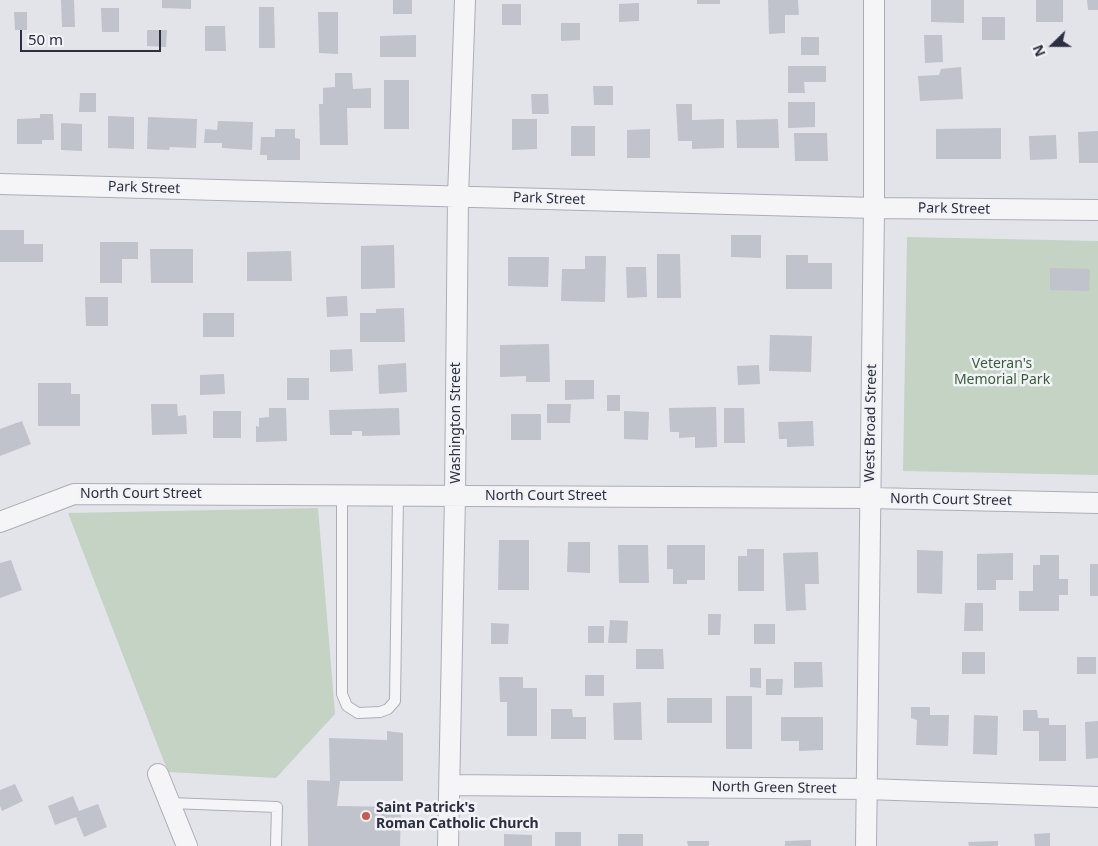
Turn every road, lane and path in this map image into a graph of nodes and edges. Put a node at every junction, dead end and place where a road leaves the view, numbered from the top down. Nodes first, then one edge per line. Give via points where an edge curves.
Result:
1 (465, 0) edge
2 (874, 0) edge
3 (0, 184) edge
4 (458, 197) junction
5 (874, 208) junction
6 (1098, 210) edge
7 (342, 495) junction
8 (398, 495) junction
9 (455, 495) junction
10 (870, 498) junction
11 (1098, 503) edge
12 (0, 522) edge
13 (158, 774) dead end
14 (450, 784) junction
15 (867, 789) junction
16 (1098, 797) edge
17 (170, 803) junction
18 (186, 846) edge
19 (276, 846) edge
20 (448, 846) edge
21 (866, 846) edge

1 - 4 street, Washington Street
2 - 5 street, West Broad Street
3 - 4 street, Park Street
4 - 5 street, Park Street
4 - 9 street, Washington Street
5 - 6 street, Park Street
5 - 10 street, West Broad Street
7 - 8 street, North Court Street
7 - 8 lane via 342,694 347,706 358,713 380,712 395,701
7 - 12 street, North Court Street via 74,494
8 - 9 street, North Court Street
9 - 10 street, North Court Street
9 - 14 street, Washington Street
10 - 11 street, North Court Street
10 - 15 street, West Broad Street
13 - 17 street
14 - 15 street, North Green Street
14 - 20 street, Washington Street
15 - 16 street, North Green Street
15 - 21 street, West Broad Street
17 - 18 street
17 - 19 lane via 277,807

